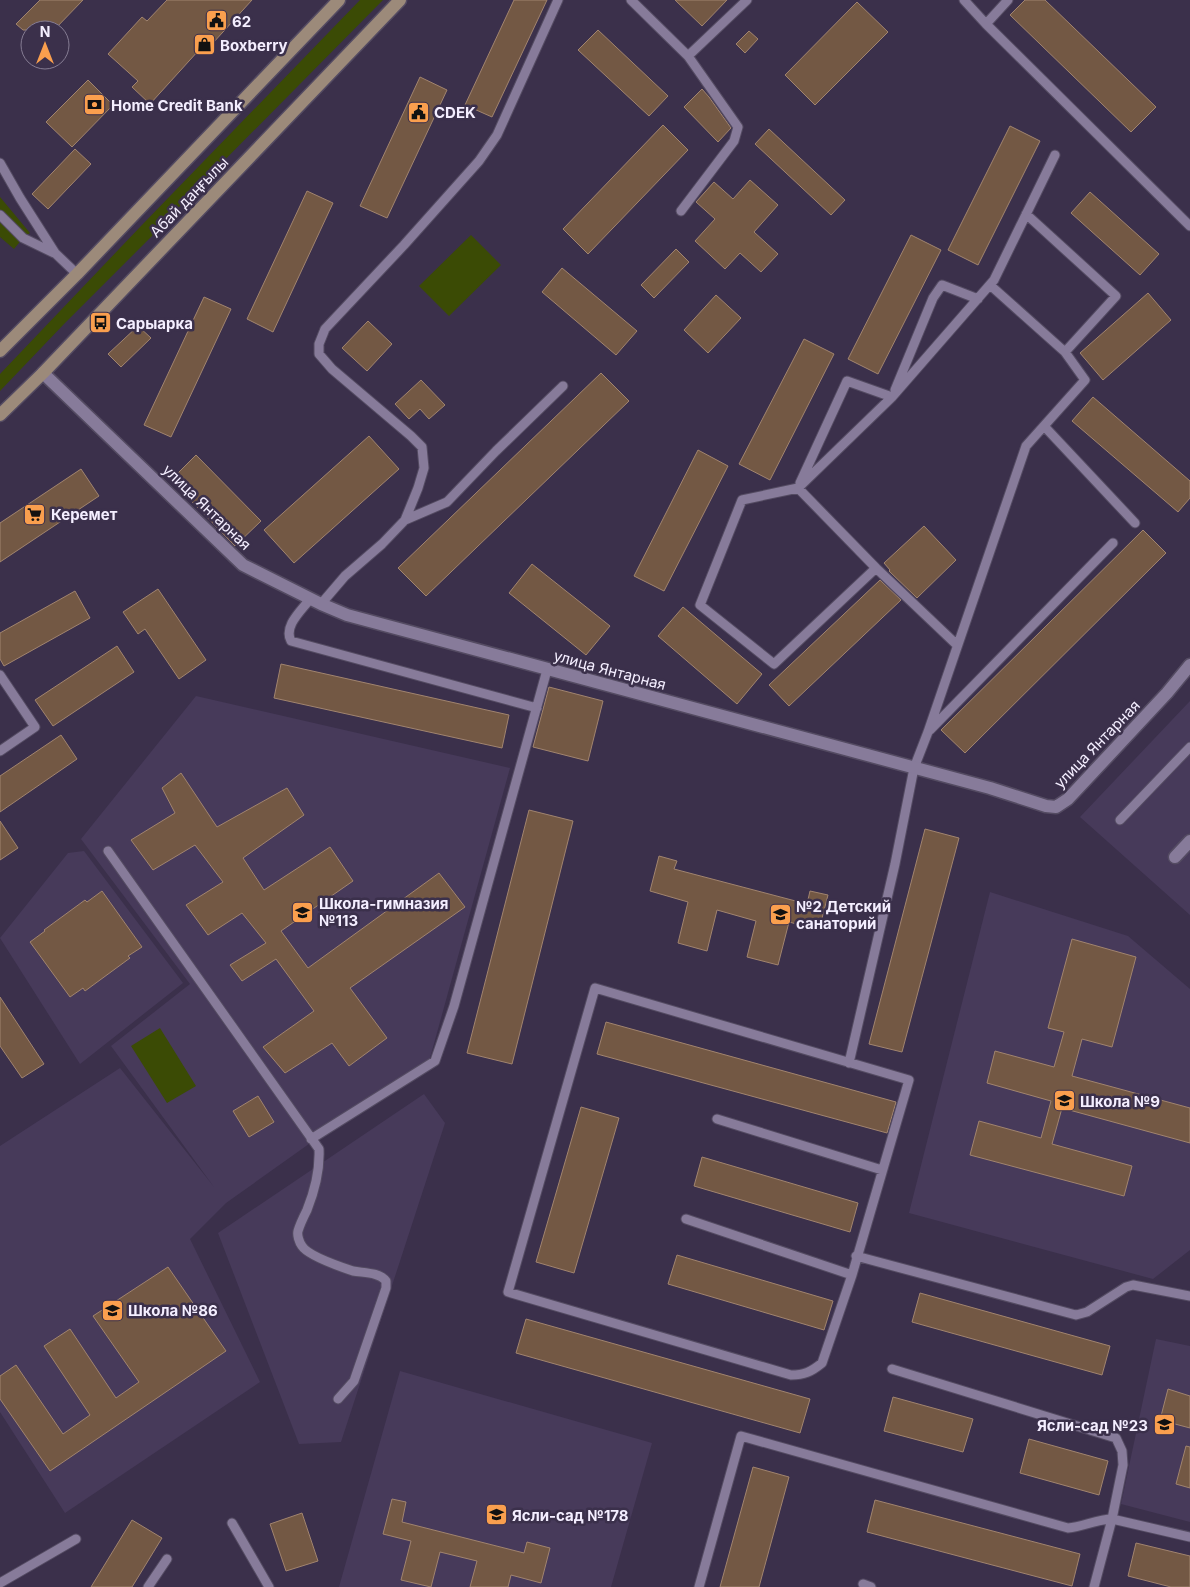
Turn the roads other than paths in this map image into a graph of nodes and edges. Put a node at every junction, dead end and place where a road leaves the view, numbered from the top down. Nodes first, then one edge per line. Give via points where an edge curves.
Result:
1 (339, 0) edge
2 (400, 0) edge
3 (558, 0) edge
4 (631, 0) edge
5 (748, 0) edge
6 (964, 0) edge
7 (1008, 0) edge
8 (986, 24) junction
9 (688, 56) junction
10 (1055, 155) dead end
11 (0, 163) edge
12 (680, 211) dead end
13 (1026, 214) junction
14 (0, 215) edge
15 (1190, 226) edge
16 (55, 253) junction
17 (77, 274) junction
18 (990, 286) junction
19 (978, 299) junction
20 (0, 351) edge
21 (1065, 352) junction
22 (43, 372) junction
23 (563, 386) dead end
24 (892, 397) junction
25 (0, 415) edge
26 (1044, 426) junction
27 (798, 488) junction
28 (406, 520) junction
29 (1135, 523) dead end
30 (1113, 543) dead end
31 (876, 568) junction
32 (316, 601) junction
33 (957, 644) junction
34 (1190, 665) edge
35 (547, 670) junction
36 (0, 675) edge
37 (536, 708) junction
38 (928, 732) junction
39 (1190, 746) edge
40 (0, 751) edge
41 (914, 768) junction
42 (1120, 820) dead end
43 (1190, 841) edge
44 (108, 851) dead end
45 (1175, 856) dead end
46 (849, 1062) junction
47 (717, 1119) dead end
48 (311, 1138) junction
49 (882, 1170) junction
50 (686, 1219) dead end
51 (856, 1256) junction
52 (852, 1274) junction
53 (1190, 1296) edge
54 (892, 1369) dead end
55 (338, 1399) dead end
56 (1112, 1519) junction
57 (232, 1523) dead end
58 (1190, 1537) edge
59 (76, 1539) dead end
60 (167, 1559) dead end
61 (0, 1582) edge
62 (148, 1587) edge
63 (269, 1587) edge
64 (699, 1587) edge
65 (1094, 1587) edge

1 - 17 main road, Абай даңғылы
2 - 22 main road, Абай даңғылы
3 - 28 lane via 497,135 479,161 325,329 319,344 319,354 332,369 422,448 424,468
4 - 9 lane
5 - 9 lane
6 - 8 lane
7 - 8 lane
8 - 15 lane
9 - 12 lane via 738,127 734,141
10 - 13 lane
11 - 16 lane
13 - 18 lane
13 - 21 lane via 1116,296
14 - 16 lane via 23,238
16 - 17 lane
17 - 20 main road, Абай даңғылы
18 - 19 lane
18 - 21 lane
19 - 24 lane
19 - 24 lane via 942,285 933,298
21 - 26 lane via 1085,380
22 - 25 main road, Абай даңғылы
22 - 32 street, улица Янтарная via 243,564
23 - 28 lane via 447,502
24 - 27 lane
24 - 27 lane via 847,381
26 - 29 lane
26 - 33 lane via 1026,446
27 - 31 lane
27 - 31 lane via 742,500 700,605 774,664
28 - 32 lane
30 - 38 lane
31 - 33 lane
32 - 35 street, улица Янтарная via 347,615
32 - 37 lane via 290,626 288,635 291,641
33 - 38 lane
34 - 41 street, улица Янтарная via 1068,799 1056,806 1046,806
35 - 37 lane
35 - 41 street, улица Янтарная
36 - 40 lane via 35,727
37 - 48 lane via 454,1006 435,1061
38 - 41 lane
39 - 42 lane
41 - 46 lane
43 - 45 street
44 - 48 lane
46 - 49 lane via 909,1080
46 - 52 lane via 595,988 508,1292 791,1375 802,1374 822,1364
47 - 49 lane
48 - 55 lane via 319,1149 320,1163 298,1232 302,1246 325,1260 380,1276 386,1281 354,1381
49 - 51 lane
50 - 52 lane
51 - 52 lane
51 - 53 lane via 1076,1315 1087,1312 1132,1285
54 - 56 lane via 1116,1438 1122,1451 1123,1465
56 - 58 lane
56 - 64 lane via 1068,1528 741,1436
56 - 65 lane
57 - 63 lane
59 - 61 lane
60 - 62 lane

